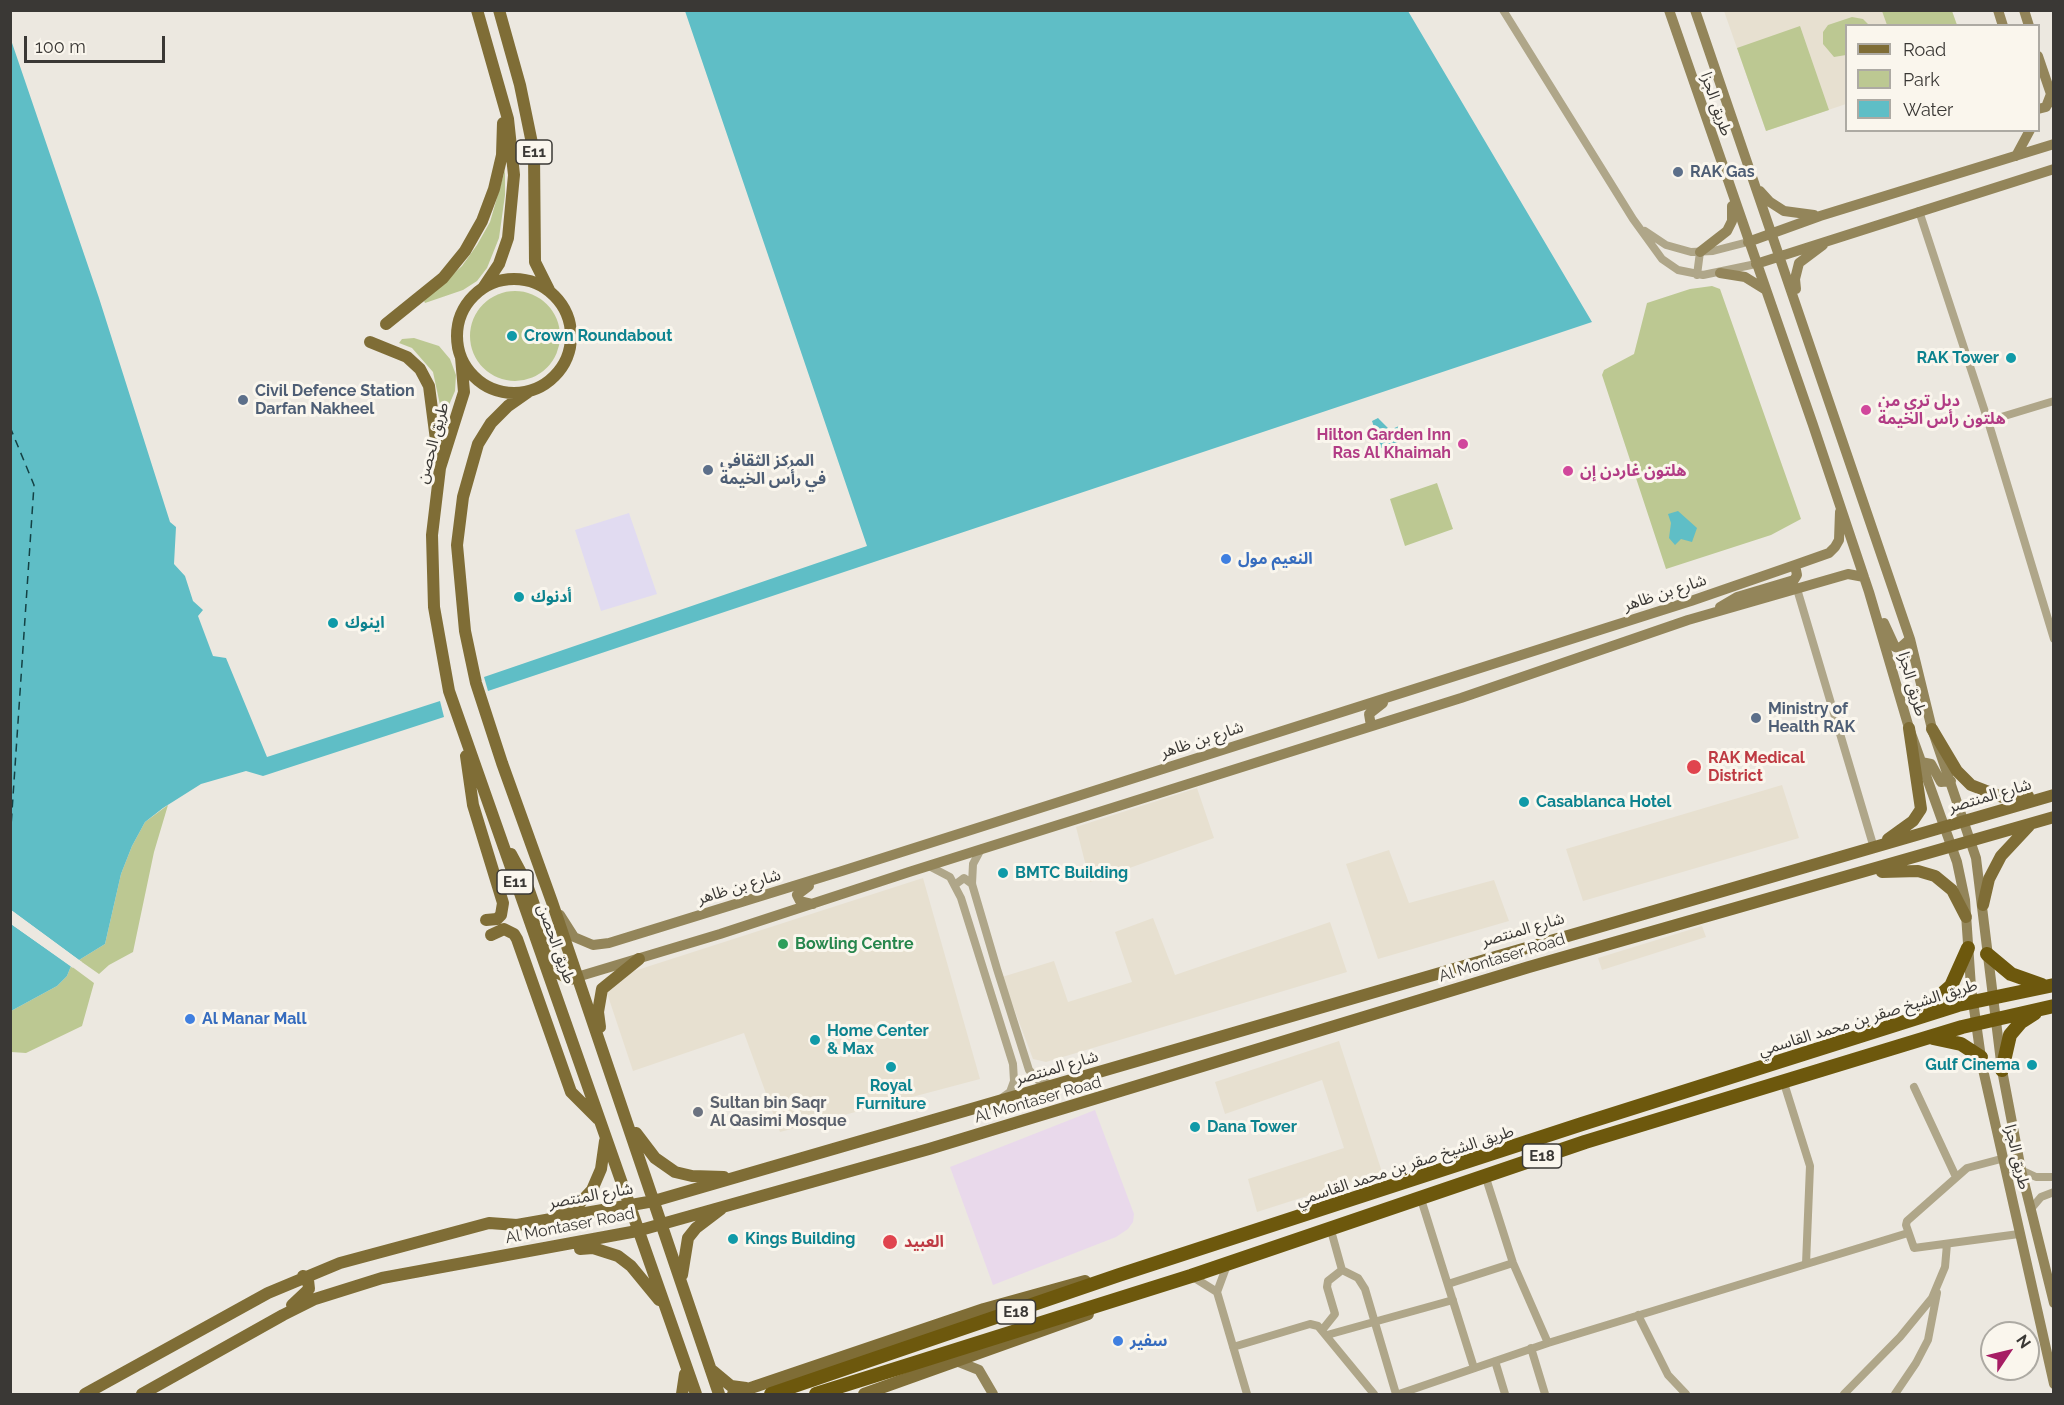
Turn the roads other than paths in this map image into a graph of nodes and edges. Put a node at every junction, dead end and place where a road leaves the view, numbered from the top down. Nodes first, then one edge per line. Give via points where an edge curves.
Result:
1 (477, 10) edge
2 (499, 10) edge
3 (1503, 10) edge
4 (1669, 10) edge
5 (1695, 10) edge
6 (2040, 62) edge
7 (500, 86) junction
8 (2052, 99) edge
9 (2040, 108) edge
10 (2029, 132) edge
11 (2054, 144) edge
12 (2016, 156) junction
13 (2054, 169) edge
14 (1755, 183) junction
15 (1732, 196) junction
16 (1919, 211) junction
17 (1820, 216) junction
18 (1633, 219) junction
19 (1772, 233) junction
20 (1829, 241) junction
21 (1748, 242) junction
22 (1700, 252) junction
23 (1780, 256) junction
24 (1756, 264) junction
25 (1720, 273) junction
26 (1697, 275) junction
27 (483, 288) junction
28 (1766, 290) junction
29 (552, 293) junction
30 (1797, 305) junction
31 (386, 324) dead end
32 (370, 342) dead end
33 (461, 357) junction
34 (528, 392) junction
35 (2054, 401) edge
36 (1988, 421) junction
37 (440, 468) junction
38 (1840, 506) junction
39 (1795, 566) junction
40 (1864, 577) junction
41 (1797, 588) junction
42 (1869, 592) junction
43 (1672, 607) junction
44 (1713, 613) junction
45 (1910, 639) junction
46 (2054, 639) edge
47 (1613, 645) junction
48 (1422, 686) junction
49 (1371, 726) junction
50 (1909, 728) junction
51 (1932, 729) junction
52 (466, 743) junction
53 (1921, 762) junction
54 (1951, 781) junction
55 (2054, 795) edge
56 (2054, 817) edge
57 (1964, 821) junction
58 (2034, 822) junction
59 (1944, 827) junction
60 (499, 838) junction
61 (1970, 840) junction
62 (1952, 846) junction
63 (1874, 848) junction
64 (981, 849) junction
65 (929, 866) junction
66 (1875, 870) junction
67 (842, 872) junction
68 (956, 884) junction
69 (972, 884) junction
70 (552, 902) junction
71 (814, 904) junction
72 (1983, 905) junction
73 (1966, 917) junction
74 (486, 920) dead end
75 (490, 935) dead end
76 (1968, 948) junction
77 (1987, 954) junction
78 (639, 959) junction
79 (577, 977) junction
80 (2052, 986) edge
81 (1991, 997) junction
82 (1974, 1002) junction
83 (2049, 1006) edge
84 (1912, 1019) junction
85 (1994, 1019) junction
86 (1977, 1024) junction
87 (1928, 1037) junction
88 (604, 1054) junction
89 (1981, 1057) junction
90 (1013, 1064) junction
91 (1028, 1064) junction
92 (2002, 1070) junction
93 (1783, 1080) junction
94 (1053, 1086) junction
95 (1914, 1087) dead end
96 (997, 1102) junction
97 (624, 1113) junction
98 (603, 1128) junction
99 (2001, 1159) junction
100 (2021, 1170) junction
101 (1485, 1175) junction
102 (737, 1177) junction
103 (1956, 1177) junction
104 (2054, 1177) edge
105 (2054, 1192) edge
106 (1420, 1196) junction
107 (654, 1202) junction
108 (727, 1205) junction
109 (629, 1207) junction
110 (2031, 1210) junction
111 (661, 1224) junction
112 (517, 1225) junction
113 (1330, 1227) junction
114 (637, 1231) junction
115 (1908, 1233) junction
116 (2019, 1234) junction
117 (1947, 1244) junction
118 (525, 1253) junction
119 (1228, 1263) junction
120 (1513, 1263) junction
121 (1806, 1264) junction
122 (1342, 1270) junction
123 (1119, 1275) junction
124 (303, 1276) junction
125 (1191, 1276) junction
126 (681, 1282) junction
127 (1448, 1284) junction
128 (1938, 1288) junction
129 (2052, 1291) edge
130 (1217, 1292) junction
131 (1125, 1297) junction
132 (1453, 1300) junction
133 (2054, 1303) edge
134 (664, 1306) junction
135 (1638, 1315) junction
136 (270, 1322) junction
137 (1375, 1322) junction
138 (1325, 1332) junction
139 (1548, 1343) junction
140 (1233, 1347) junction
141 (1531, 1348) junction
142 (989, 1351) junction
143 (1495, 1361) junction
144 (959, 1362) junction
145 (686, 1367) junction
146 (711, 1368) junction
147 (1474, 1368) junction
148 (983, 1374) junction
149 (2054, 1384) edge
150 (748, 1389) junction
151 (85, 1395) edge
152 (142, 1395) edge
153 (682, 1395) edge
154 (696, 1395) edge
155 (719, 1395) edge
156 (733, 1395) edge
157 (771, 1395) edge
158 (816, 1395) edge
159 (864, 1395) edge
160 (993, 1395) edge
161 (1247, 1395) edge
162 (1374, 1395) edge
163 (1397, 1395) edge
164 (1505, 1395) edge
165 (1545, 1395) edge
166 (1686, 1395) edge
167 (1844, 1395) edge
168 (1894, 1395) edge

1 - 7 main road, E11
2 - 29 main road, E11 via 534,153 536,262
3 - 18 street
4 - 15 street, طريق الجزا
5 - 14 street, طريق الجزا
6 - 8 street
7 - 27 main road, E11 via 513,147 513,208 499,264
7 - 31 main road via 504,120 502,155 482,221 443,278
8 - 9 street
10 - 12 street
11 - 12 street
12 - 17 street
13 - 16 street
14 - 17 street via 1770,202 1784,211
14 - 19 street, طريق الجزا
15 - 21 street, طريق الجزا
15 - 22 street via 1733,216 1727,231
16 - 20 street
16 - 36 street
17 - 19 street
18 - 22 street via 1666,245
18 - 26 street via 1667,263
19 - 21 street
19 - 23 street, طريق الجزا
20 - 23 street
20 - 30 street via 1799,263 1795,279
21 - 22 street
21 - 24 street, طريق الجزا
22 - 26 street
23 - 24 street
23 - 30 street, طريق الجزا
24 - 25 street
24 - 28 street, طريق الجزا
25 - 26 street
25 - 28 street via 1745,277
27 - 29 main road via 518,279
27 - 33 main road via 465,307 460,320 457,334
28 - 38 street, طريق الجزا
29 - 34 main road via 569,318 568,357 558,373
30 - 45 street, طريق الجزا
32 - 37 main road via 407,357 420,369 429,386
33 - 34 main road via 477,379 492,389
33 - 37 main road, طريق الحصن / E11 via 464,392
34 - 70 main road, طريق الحصن / E11 via 491,423 478,444 463,497 457,545 465,630 476,683
35 - 36 street
36 - 46 street
37 - 52 main road, طريق الحصن / E11 via 432,535 434,608 449,691
38 - 39 street, شارع بن ظاهر via 1839,540 1835,547
38 - 40 street, طريق الجزا
39 - 43 street, شارع بن ظاهر
39 - 44 street via 1794,580 1732,599
40 - 41 street, شارع بن ظاهر via 1848,573
40 - 42 street, طريق الجزا
41 - 44 street, شارع بن ظاهر
41 - 63 street
42 - 45 street via 1895,646 1900,648
42 - 50 street, طريق الجزا
43 - 47 street via 1674,616 1670,622 1629,635
43 - 48 street, شارع بن ظاهر
44 - 47 street, شارع بن ظاهر
45 - 51 street, طريق الجزا
47 - 49 street, شارع بن ظاهر
48 - 49 street via 1371,710
48 - 67 street, شارع بن ظاهر
49 - 64 street, شارع بن ظاهر
50 - 53 street, طريق الجزا
50 - 63 main road via 1921,809 1907,827
51 - 54 street, طريق الجزا
51 - 55 main road via 1957,771 1980,791 2002,797
52 - 60 main road, طريق الحصن / E11
52 - 74 main road via 470,793 504,908 497,919
53 - 54 street via 1931,764 1941,782
53 - 59 street, طريق الجزا
54 - 57 street, طريق الجزا
55 - 57 main road, شارع المنتصر
56 - 58 main road
57 - 59 main road, شارع المنتصر
57 - 61 street, طريق الجزا
58 - 61 main road
58 - 72 main road via 2001,855 1989,879
59 - 62 street, طريق الجزا
59 - 63 main road, شارع المنتصر
60 - 79 main road via 520,870 558,973 570,979
60 - 98 main road, طريق الحصن / E11
61 - 62 main road
61 - 72 street, طريق الجزا
62 - 66 main road, Al Montaser Road
62 - 73 street, طريق الجزا via 1963,883
63 - 94 main road, شارع المنتصر
64 - 65 street, شارع بن ظاهر
64 - 69 street via 973,864
65 - 68 street
65 - 71 street, شارع بن ظاهر
66 - 73 main road via 1918,871 1935,876 1952,890
66 - 108 main road, Al Montaser Road via 1716,912 1119,1093
67 - 70 street, شارع بن ظاهر via 593,945 574,937
67 - 71 street via 798,892 800,901
68 - 69 street via 964,878
68 - 90 street
69 - 91 street
70 - 79 main road, طريق الحصن / E11
71 - 78 street, شارع بن ظاهر
72 - 77 street, طريق الجزا
73 - 76 street, طريق الجزا
75 - 98 main road via 504,929 517,939 571,1092
76 - 82 street, طريق الجزا
76 - 84 highway via 1951,986
77 - 80 highway via 2011,974
77 - 81 street, طريق الجزا
78 - 79 street, شارع بن ظاهر
78 - 88 main road via 602,988 598,1012
79 - 88 main road, طريق الحصن / E11
80 - 81 highway, طريق الشيخ صقر بن محمد القاسمي / E18
81 - 82 highway, طريق الشيخ صقر بن محمد القاسمي / E18
81 - 85 street, طريق الجزا
82 - 84 highway, طريق الشيخ صقر بن محمد القاسمي / E18
82 - 86 street, طريق الجزا
83 - 85 highway, طريق الشيخ صقر بن محمد القاسمي / E18
83 - 92 highway via 2013,1030
84 - 123 highway, طريق الشيخ صقر بن محمد القاسمي / E18
85 - 86 highway, طريق الشيخ صقر بن محمد القاسمي / E18
85 - 92 street, طريق الجزا
86 - 87 highway, طريق الشيخ صقر بن محمد القاسمي / E18
86 - 89 street, طريق الجزا
87 - 89 highway via 1953,1041
87 - 93 highway, طريق الشيخ صقر بن محمد القاسمي / E18
88 - 97 main road, طريق الحصن / E11
89 - 99 street, طريق الجزا
90 - 91 street
90 - 96 street via 1010,1092
91 - 94 street via 1038,1080
92 - 100 street, طريق الجزا
93 - 101 highway, طريق الشيخ صقر بن محمد القاسمي / E18
93 - 121 street via 1810,1166
94 - 96 main road, شارع المنتصر
95 - 103 street
96 - 102 main road, شارع المنتصر
97 - 102 main road via 642,1144 665,1166 692,1176
97 - 107 main road, طريق الحصن / E11
98 - 109 main road, طريق الحصن / E11
98 - 112 main road via 601,1169 587,1196 568,1210
99 - 103 street via 1974,1165
99 - 116 street, طريق الجزا
100 - 104 street via 2036,1177
100 - 110 street, طريق الجزا
101 - 106 highway, طريق الشيخ صقر بن محمد القاسمي / E18
101 - 120 street
102 - 107 main road, شارع المنتصر
103 - 115 street via 1907,1221
105 - 110 street via 2041,1197
106 - 113 highway, طريق الشيخ صقر بن محمد القاسمي / E18
106 - 127 street
107 - 109 main road, شارع المنتصر
107 - 111 main road, طريق الحصن / E11
108 - 111 main road, Al Montaser Road
108 - 126 main road via 688,1238
109 - 112 main road, شارع المنتصر
109 - 114 main road, طريق الحصن / E11
110 - 129 street, طريق الجزا
111 - 114 main road, Al Montaser Road
111 - 126 main road, طريق الحصن / E11
112 - 124 main road, شارع المنتصر via 489,1224
113 - 119 highway, طريق الشيخ صقر بن محمد القاسمي / E18
113 - 122 street
114 - 118 main road, Al Montaser Road
114 - 134 main road, طريق الحصن / E11
115 - 117 street via 1914,1248
115 - 121 street
116 - 117 street
116 - 149 street, طريق الجزا
117 - 128 street
118 - 134 main road via 593,1248 618,1256
118 - 136 main road, Al Montaser Road via 382,1278 315,1299
119 - 125 highway, طريق الشيخ صقر بن محمد القاسمي / E18
119 - 130 street
120 - 127 street
120 - 139 street
121 - 135 street
122 - 137 street via 1358,1278 1365,1289
122 - 138 street via 1328,1281 1335,1314
123 - 150 main road via 984,1309
123 - 157 highway, طريق الشيخ صقر بن محمد القاسمي / E18
124 - 136 main road via 309,1288 305,1295
124 - 151 main road, شارع المنتصر
125 - 130 street
125 - 131 highway, طريق الشيخ صقر بن محمد القاسمي / E18
126 - 146 main road, طريق الحصن / E11
127 - 132 street
128 - 167 street via 1900,1337
128 - 168 street via 1928,1340
129 - 133 street, طريق الجزا
130 - 140 street
131 - 142 main road
131 - 158 highway, طريق الشيخ صقر بن محمد القاسمي / E18
132 - 137 street
132 - 147 street
134 - 145 main road, طريق الحصن / E11
135 - 139 street
135 - 166 street via 1668,1375
136 - 152 main road, Al Montaser Road
137 - 138 street
137 - 163 street
138 - 140 street via 1310,1324
138 - 162 street
139 - 141 street
140 - 161 street
141 - 143 street
141 - 165 street
142 - 144 main road
142 - 148 street
143 - 147 street
143 - 164 street
144 - 148 street via 970,1364
144 - 159 main road
145 - 153 main road
145 - 154 main road, طريق الحصن / E11
146 - 150 main road via 731,1386
146 - 155 main road, طريق الحصن / E11
147 - 163 street
148 - 160 street
150 - 156 main road

